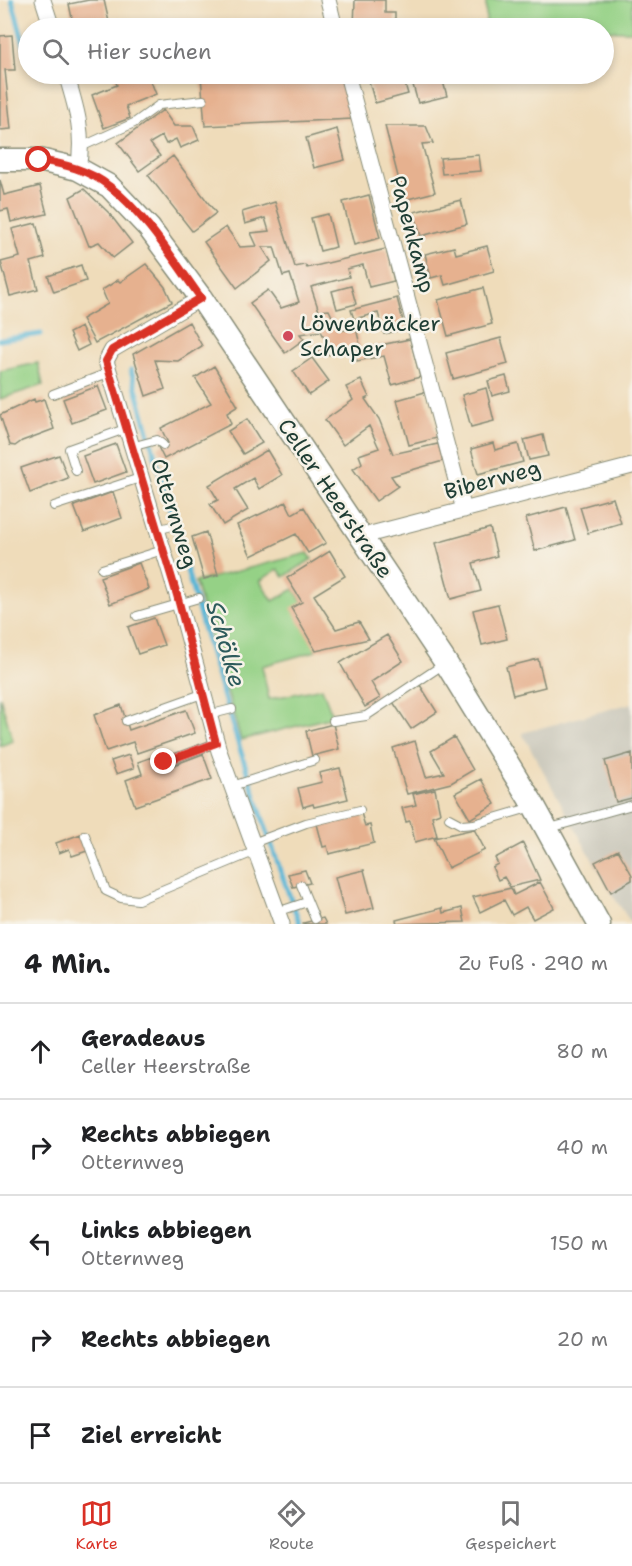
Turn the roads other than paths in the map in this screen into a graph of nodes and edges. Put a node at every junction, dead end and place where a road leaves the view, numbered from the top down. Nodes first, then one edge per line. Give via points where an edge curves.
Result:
1 (43, 0) edge
2 (328, 0) edge
3 (49, 18) edge
4 (332, 18) edge
5 (69, 84) edge
6 (350, 84) edge
7 (203, 100) dead end
8 (82, 146) junction
9 (0, 160) edge
10 (78, 169) junction
11 (201, 298) junction
12 (108, 373) junction
13 (52, 394) dead end
14 (125, 429) junction
15 (160, 442) dead end
16 (136, 446) junction
17 (632, 466) edge
18 (76, 471) dead end
19 (140, 478) junction
20 (54, 506) dead end
21 (464, 510) junction
22 (176, 525) dead end
23 (161, 529) junction
24 (363, 536) junction
25 (163, 550) junction
26 (102, 569) dead end
27 (200, 598) dead end
28 (183, 602) junction
29 (137, 616) dead end
30 (446, 663) junction
31 (202, 694) junction
32 (232, 709) dead end
33 (213, 714) junction
34 (126, 721) dead end
35 (333, 721) dead end
36 (216, 743) junction
37 (315, 760) dead end
38 (164, 762) dead end
39 (235, 785) junction
40 (632, 805) edge
41 (534, 806) junction
42 (360, 810) dead end
43 (449, 818) dead end
44 (546, 829) junction
45 (85, 835) dead end
46 (256, 845) junction
47 (301, 885) dead end
48 (304, 904) junction
49 (282, 915) edge
50 (315, 919) dead end
51 (599, 924) edge

1 - 3 street
2 - 4 street
5 - 8 street via 80,121
6 - 21 street, Papenkamp
7 - 8 lane via 159,105 134,123
8 - 10 street
9 - 10 main road, Celler Heerstraße via 39,160
10 - 11 main road, Celler Heerstraße via 109,186 141,219
11 - 12 street via 112,350 106,361
11 - 24 main road, Celler Heerstraße
12 - 13 lane
12 - 14 street, Otternweg
14 - 16 street, Otternweg
14 - 18 lane via 69,449
15 - 16 lane
16 - 19 street, Otternweg
17 - 21 street, Biberweg
19 - 20 lane
19 - 23 street, Otternweg
21 - 24 street, Biberweg
22 - 23 lane
23 - 25 street, Otternweg
24 - 30 main road, Celler Heerstraße
25 - 26 lane
25 - 28 street, Otternweg
27 - 28 lane
28 - 29 lane
28 - 31 street, Otternweg
30 - 35 lane via 366,716
30 - 41 main road, Celler Heerstraße
31 - 33 street, Otternweg
31 - 34 lane
32 - 33 lane
33 - 36 street, Otternweg
36 - 38 lane
36 - 39 street, Otternweg
37 - 39 lane
39 - 46 street, Otternweg
40 - 44 lane
41 - 43 lane via 474,824 462,825
41 - 44 main road, Celler Heerstraße
42 - 46 lane via 306,823
44 - 51 main road, Celler Heerstraße
45 - 46 lane via 106,891 138,900
46 - 49 street, Otternweg
47 - 48 lane
48 - 49 lane
48 - 50 lane

